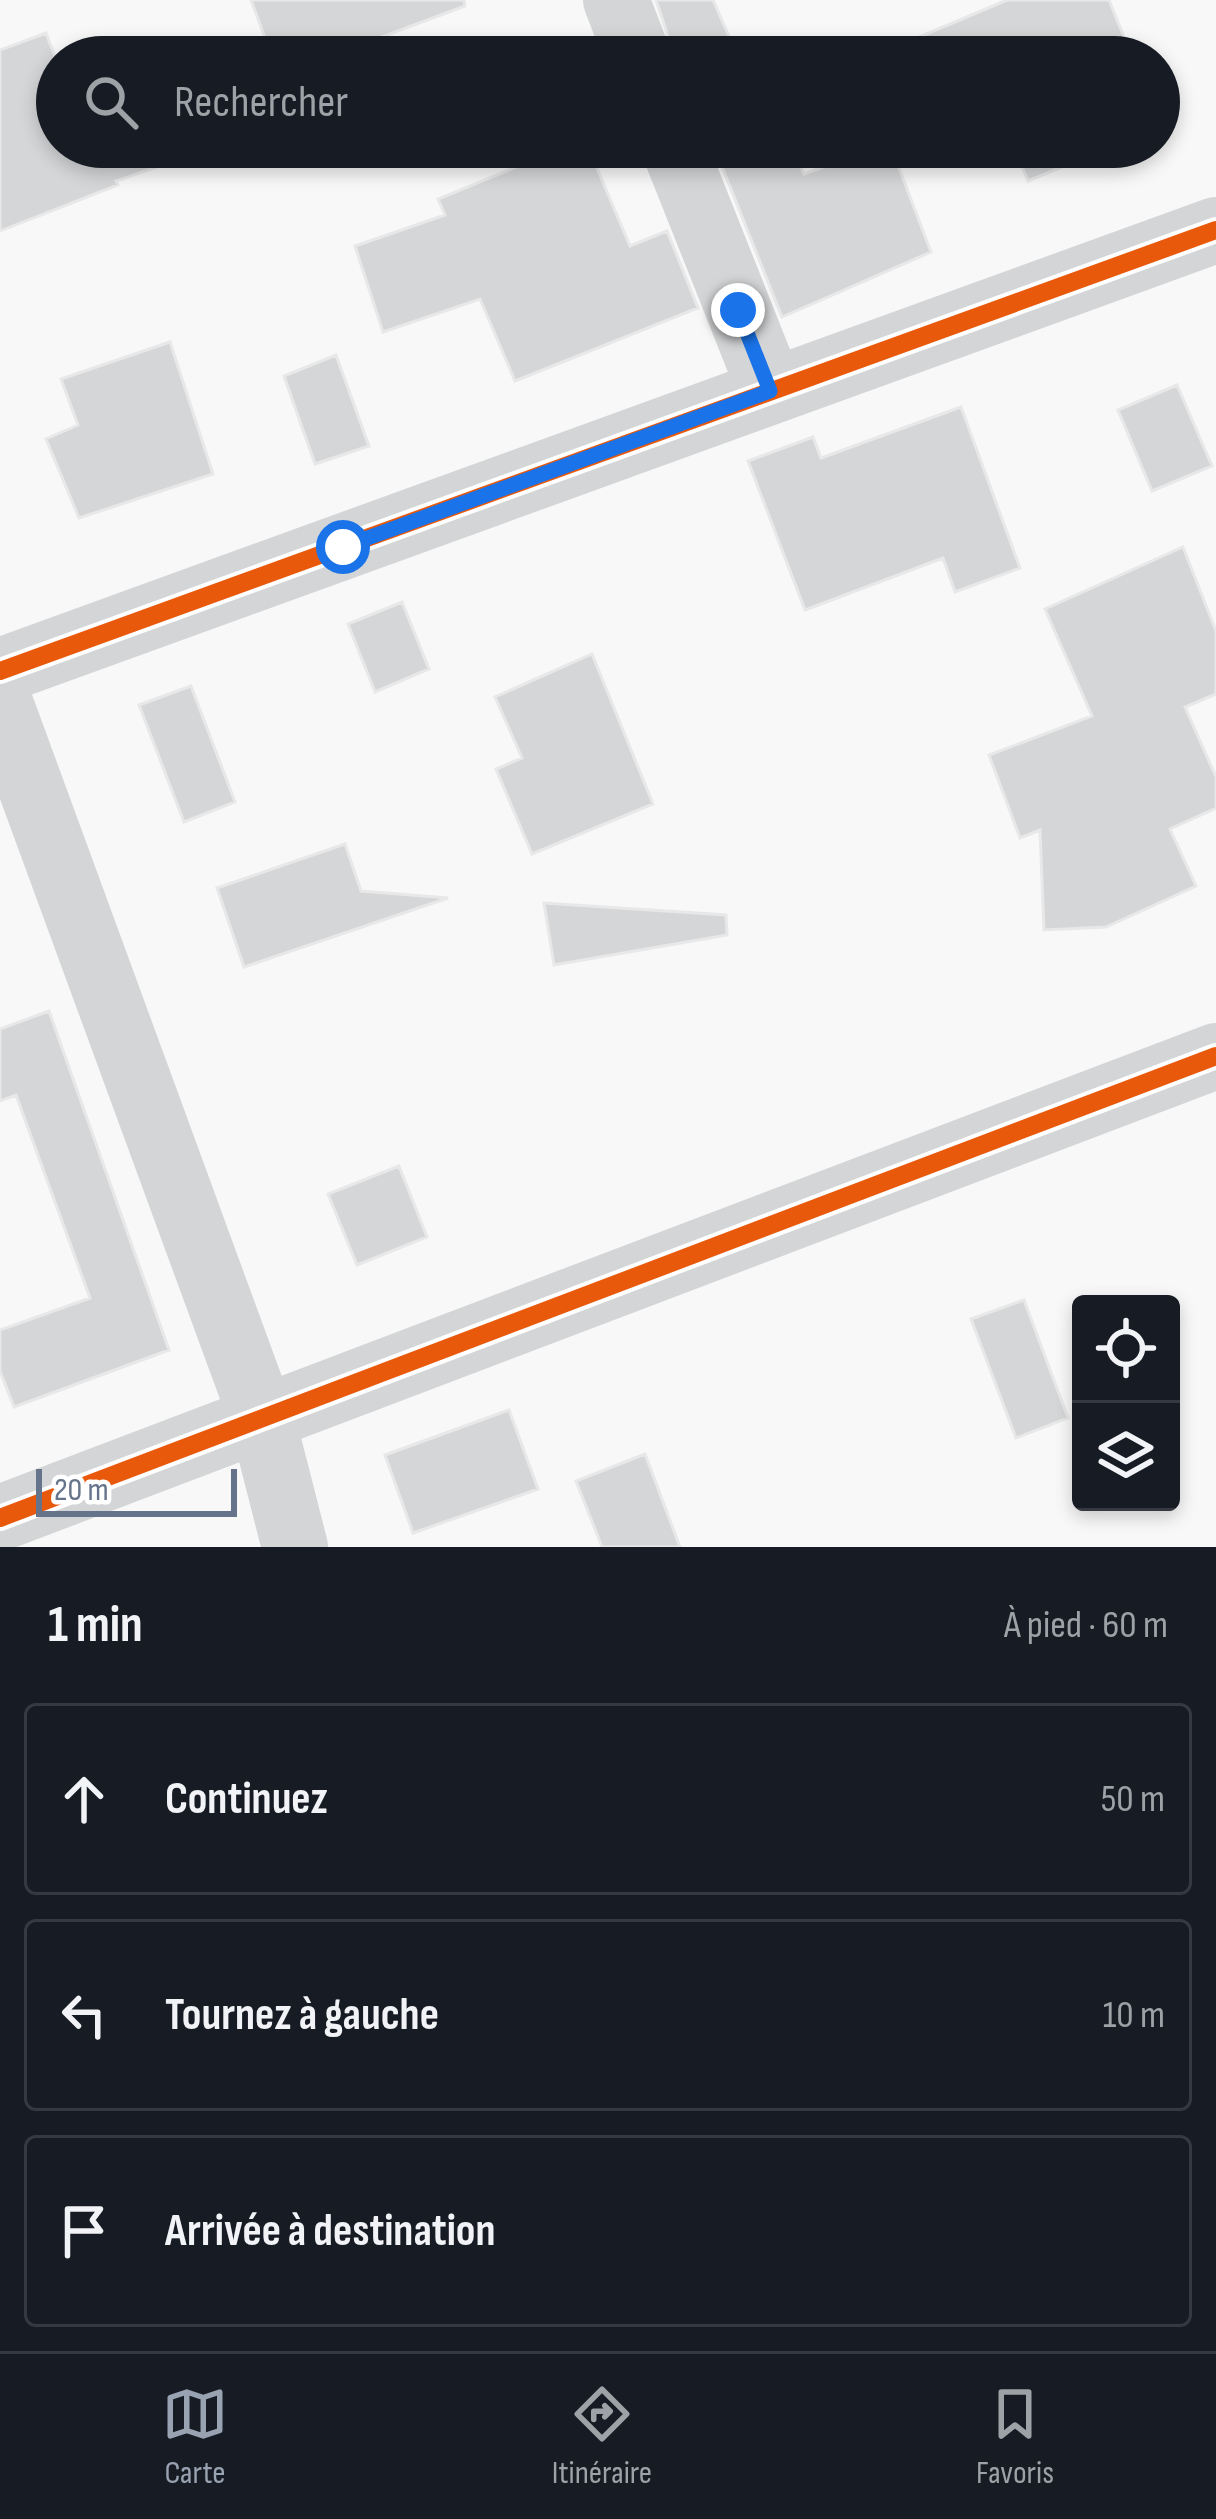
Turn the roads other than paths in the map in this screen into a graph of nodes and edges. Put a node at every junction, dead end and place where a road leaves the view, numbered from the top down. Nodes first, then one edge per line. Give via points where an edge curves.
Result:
1 (616, 0) edge
2 (630, 36) edge
3 (682, 168) edge
4 (1216, 230) edge
5 (770, 391) junction
6 (0, 671) edge
7 (0, 704) edge
8 (1216, 1056) edge
9 (262, 1418) junction
10 (0, 1518) edge
11 (295, 1547) edge

1 - 2 street
3 - 5 street
4 - 5 street
5 - 6 street
7 - 9 street
8 - 9 street
9 - 10 street
9 - 11 street

